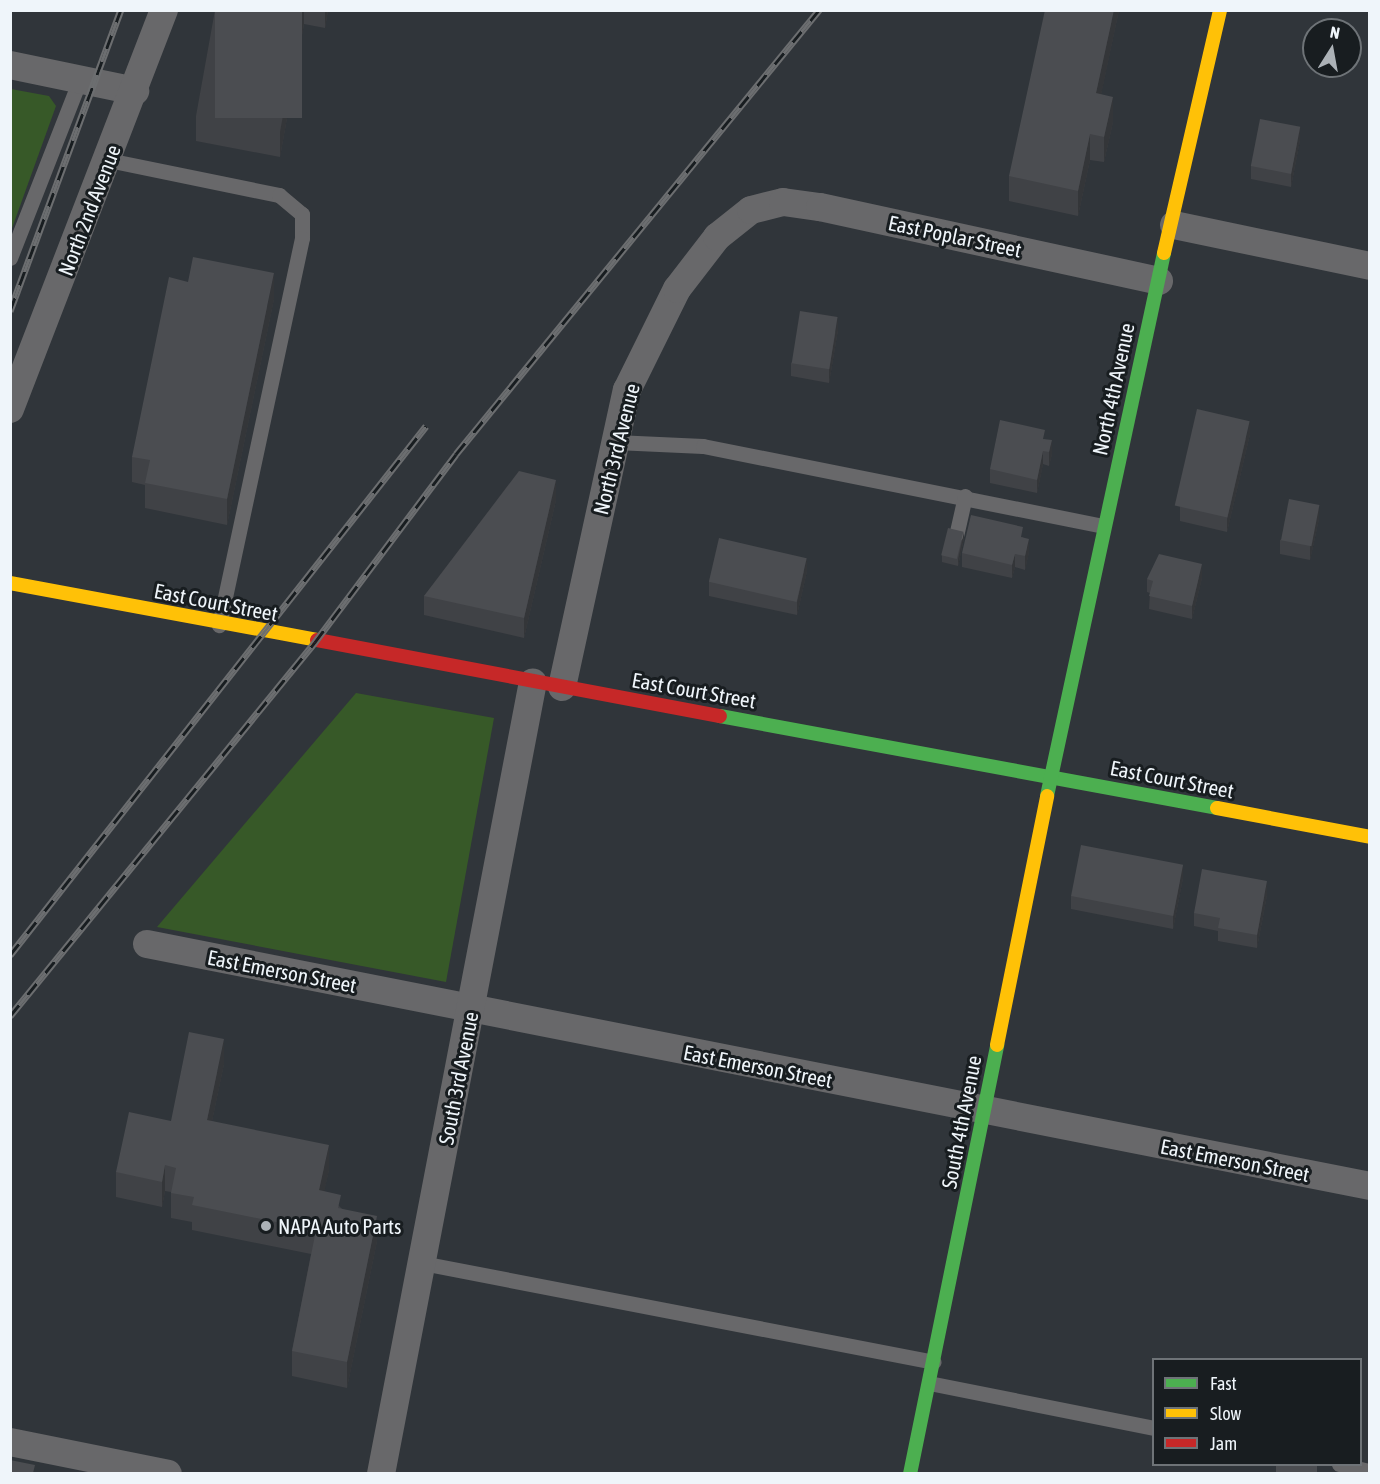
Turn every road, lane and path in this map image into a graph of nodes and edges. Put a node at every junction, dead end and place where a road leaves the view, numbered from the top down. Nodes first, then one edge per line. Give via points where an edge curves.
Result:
1 (164, 10) edge
2 (1220, 10) edge
3 (10, 65) edge
4 (80, 80) junction
5 (135, 91) junction
6 (108, 160) junction
7 (751, 210) joint
8 (1174, 225) junction
9 (10, 258) edge
10 (1370, 266) edge
11 (1159, 281) junction
12 (10, 409) edge
13 (615, 442) junction
14 (964, 496) junction
15 (1102, 526) junction
16 (956, 536) edge
17 (10, 583) edge
18 (219, 625) junction
19 (533, 682) junction
20 (562, 687) junction
21 (1051, 778) junction
22 (1370, 837) edge
23 (147, 944) dead end
24 (472, 1009) junction
25 (986, 1110) junction
26 (1370, 1186) edge
27 (422, 1263) junction
28 (934, 1362) junction
29 (929, 1383) junction
30 (1152, 1428) edge
31 (10, 1442) edge
32 (1348, 1466) edge
33 (1370, 1471) edge
34 (168, 1473) edge
35 (381, 1473) edge
36 (910, 1473) edge

1 - 5 street, North 2nd Avenue
2 - 8 street, North 4th Avenue
3 - 4 street
4 - 5 street
4 - 9 lane
5 - 6 street, North 2nd Avenue
6 - 12 street, North 2nd Avenue
6 - 18 lane via 279,195 302,214 302,238
7 - 11 street, East Poplar Street via 783,202 820,207
7 - 13 street, North 3rd Avenue via 717,237 677,289 627,390
8 - 10 street
8 - 11 street, North 4th Avenue
11 - 15 street, North 4th Avenue
13 - 14 lane via 703,446
13 - 20 street, North 3rd Avenue
14 - 15 lane
14 - 16 lane
15 - 21 street, North 4th Avenue
17 - 18 street, East Court Street
18 - 19 street, East Court Street
19 - 20 street, East Court Street
19 - 24 street, South 3rd Avenue
20 - 21 street, East Court Street
21 - 22 street, East Court Street
21 - 25 street, South 4th Avenue
23 - 24 street, East Emerson Street
24 - 25 street, East Emerson Street
24 - 27 street, South 3rd Avenue
25 - 26 street, East Emerson Street
25 - 28 street, South 4th Avenue
27 - 28 lane
27 - 35 street, South 3rd Avenue
28 - 29 street, South 4th Avenue
29 - 30 lane
29 - 36 street, South 4th Avenue
31 - 34 street
32 - 33 lane

